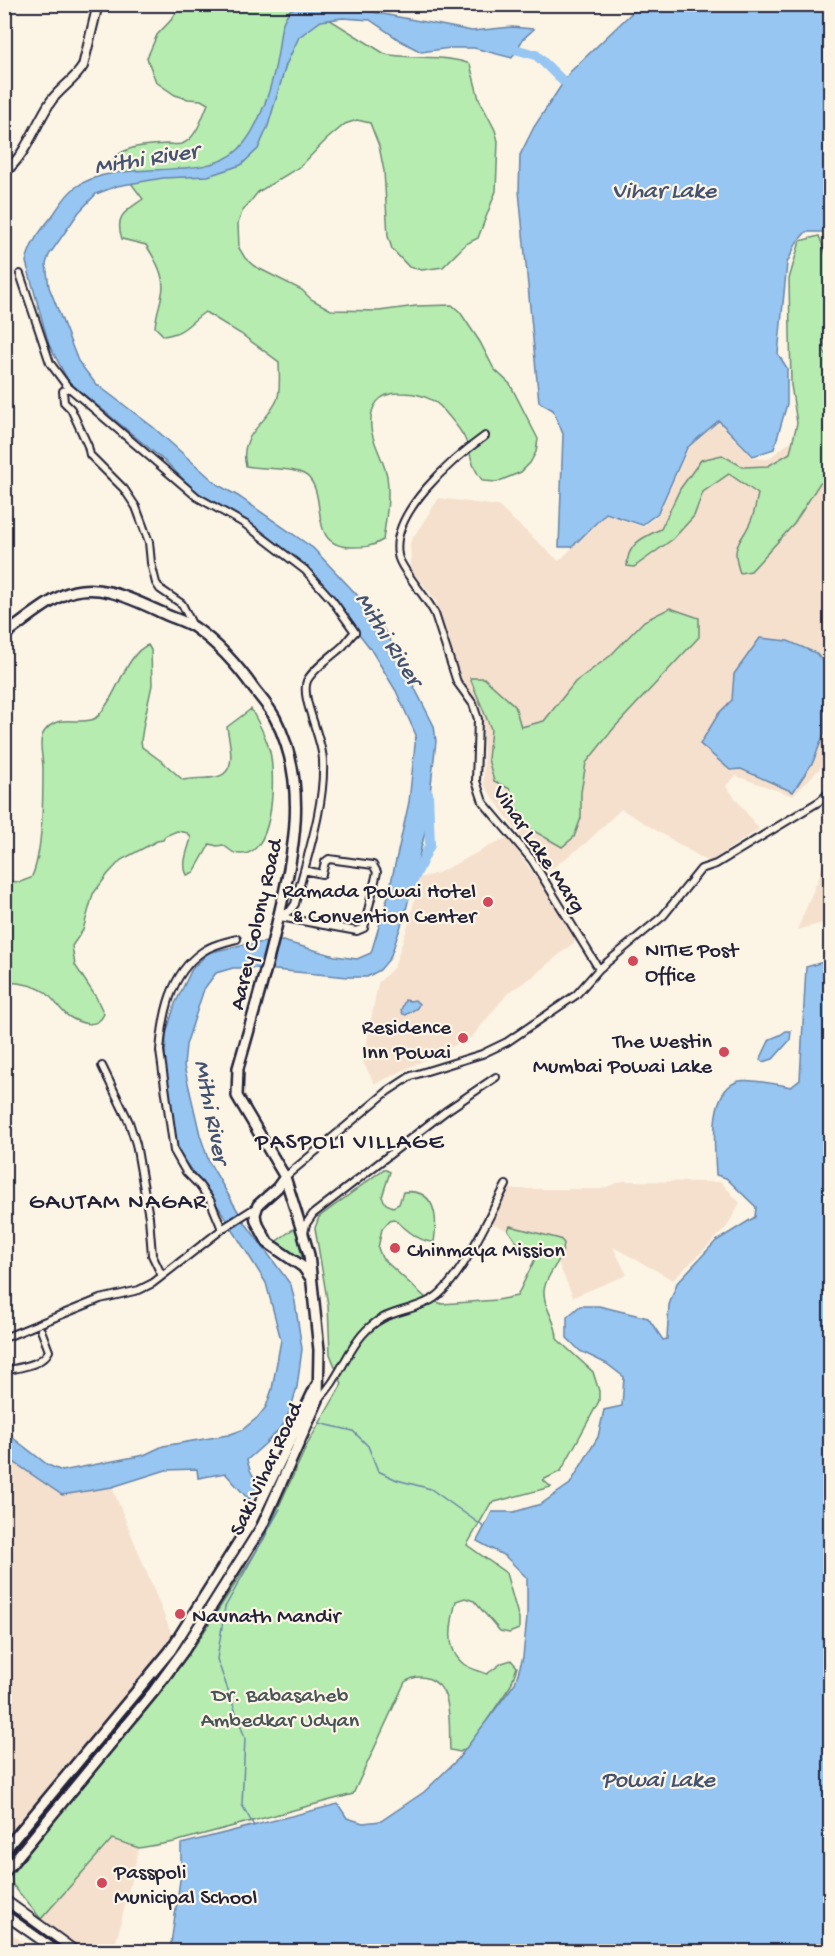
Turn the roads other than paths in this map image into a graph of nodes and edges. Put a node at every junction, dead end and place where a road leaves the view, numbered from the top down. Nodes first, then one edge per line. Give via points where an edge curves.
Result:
1 (98, 5) edge
2 (4, 173) edge
3 (20, 274) dead end
4 (69, 388) junction
5 (485, 436) dead end
6 (193, 627) junction
7 (4, 635) edge
8 (831, 792) edge
9 (304, 870) junction
10 (279, 916) junction
11 (237, 939) dead end
12 (599, 969) junction
13 (102, 1066) dead end
14 (496, 1077) dead end
15 (285, 1177) junction
16 (506, 1185) dead end
17 (258, 1205) junction
18 (223, 1228) junction
19 (303, 1234) junction
20 (162, 1276) junction
21 (312, 1281) junction
22 (41, 1330) dead end
23 (4, 1338) edge
24 (4, 1371) edge
25 (318, 1384) joint
26 (313, 1399) junction
27 (263, 1496) junction
28 (273, 1501) junction
29 (240, 1540) junction
30 (249, 1546) junction
31 (26, 1824) junction
32 (36, 1833) junction
33 (4, 1851) edge
34 (4, 1873) edge
35 (4, 1899) edge
36 (4, 1914) edge
37 (58, 1952) edge
38 (77, 1952) edge

1 - 2 street via 78,75 51,102 25,150
3 - 4 street via 50,363
4 - 6 street via 63,392 64,402 90,455 136,507 149,542 156,583 182,604
4 - 9 street via 197,496 245,524 305,570 354,632 306,684 309,711 324,762 315,828
5 - 12 street, Vihar Lake Marg via 464,451 419,497 401,526 398,557 430,604 457,682 476,710 477,781 483,802 532,860
6 - 7 main road, Aarey Colony Road via 128,597 105,590 82,590 62,595
6 - 10 main road, Aarey Colony Road via 224,652 249,681 275,718 286,747 295,784 296,822
8 - 12 street via 716,864 701,869 663,916
9 - 10 street via 295,904
9 - 10 street via 322,874 329,859 373,866 377,872 364,928 357,931
10 - 15 main road, Aarey Colony Road via 238,1068 237,1096
11 - 18 street via 202,951 180,975 172,989 160,1051 174,1151 210,1200
12 - 15 street via 576,995 507,1042 483,1054 411,1076 388,1091
13 - 20 street via 136,1144 150,1217 152,1255
14 - 19 street via 313,1214
15 - 17 main road
15 - 19 main road, Aarey Colony Road
16 - 26 street via 458,1273 442,1291 431,1300 380,1317 361,1335 330,1388
17 - 18 street
17 - 21 main road via 256,1221 268,1243 303,1267
18 - 20 street
19 - 21 main road, Aarey Colony Road
20 - 23 street via 139,1290 100,1299
21 - 25 main road, Aarey Colony Road
22 - 24 street via 49,1351 46,1357
25 - 26 main road, Saki Vihar Road
26 - 27 main road, Saki Vihar Road
26 - 28 main road, Saki Vihar Road
27 - 28 main road
27 - 29 main road, Saki Vihar Road
28 - 30 main road, Saki Vihar Road
29 - 30 main road
29 - 31 main road, Saki Vihar Road via 170,1651
30 - 32 main road, Saki Vihar Road via 154,1691
31 - 32 main road
31 - 33 main road, Saki Vihar Road
32 - 34 main road, Saki Vihar Road
35 - 38 street
36 - 37 street

